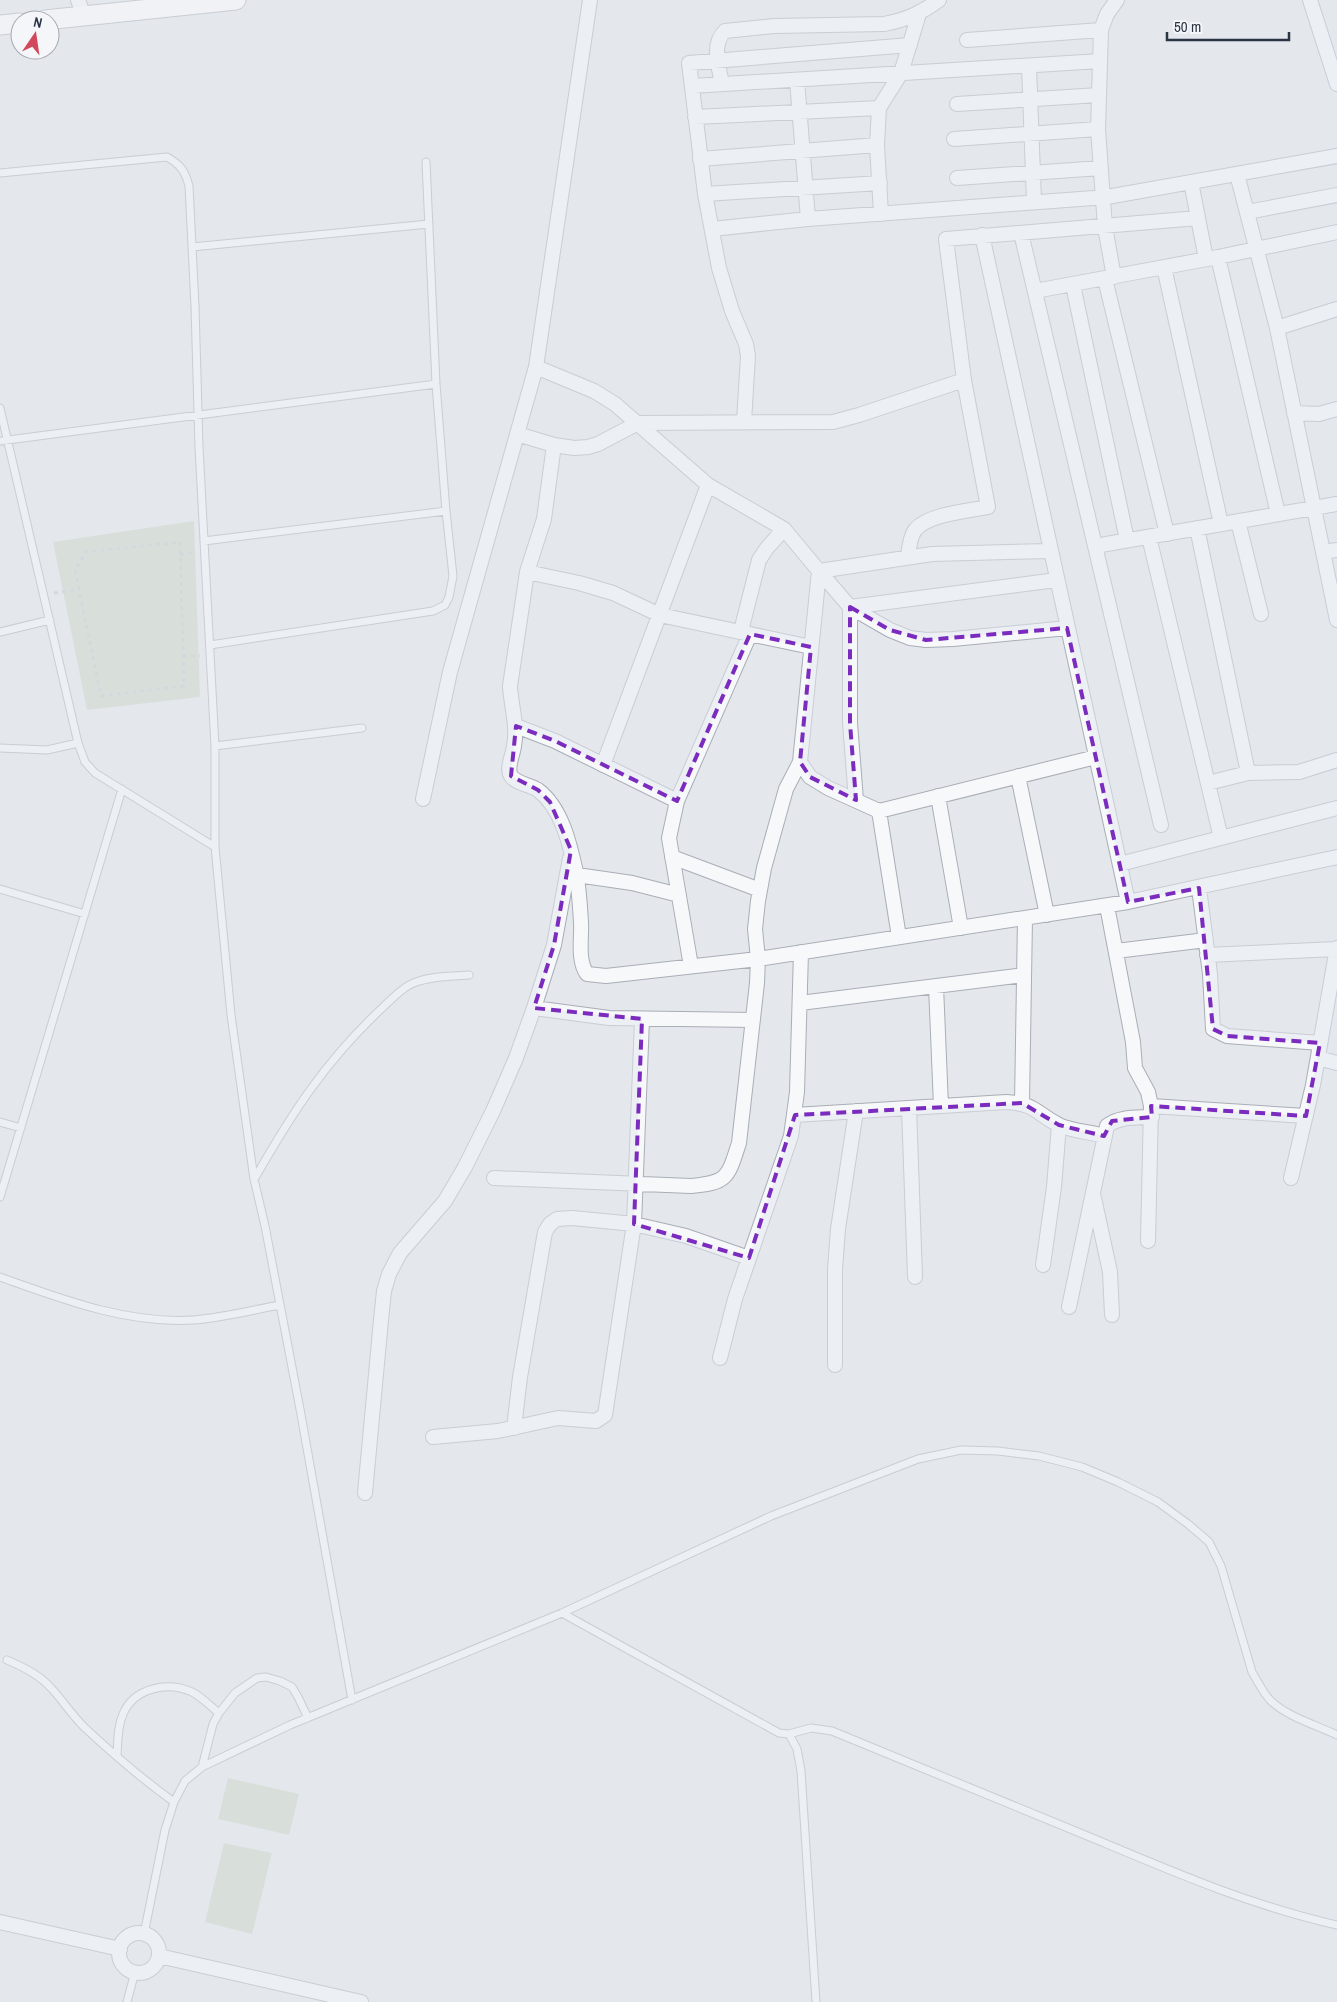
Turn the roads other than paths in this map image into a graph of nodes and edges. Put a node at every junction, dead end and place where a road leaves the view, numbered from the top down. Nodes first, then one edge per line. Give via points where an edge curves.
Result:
1 (236, 0) edge
2 (590, 0) edge
3 (938, 0) edge
4 (1117, 0) edge
5 (1310, 0) edge
6 (81, 8) edge
7 (919, 14) junction
8 (60, 15) edge
9 (1101, 30) junction
10 (967, 40) dead end
11 (910, 45) junction
12 (718, 60) junction
13 (1100, 61) junction
14 (1029, 66) junction
15 (900, 74) junction
16 (797, 80) junction
17 (722, 84) junction
18 (1337, 84) edge
19 (692, 86) junction
20 (1099, 95) junction
21 (1030, 99) junction
22 (957, 104) dead end
23 (879, 108) junction
24 (800, 112) junction
25 (695, 117) junction
26 (1098, 129) junction
27 (1032, 134) junction
28 (954, 139) dead end
29 (877, 145) junction
30 (803, 150) junction
31 (1337, 156) edge
32 (700, 159) junction
33 (426, 162) dead end
34 (1101, 168) junction
35 (0, 173) edge
36 (1033, 173) junction
37 (1237, 174) junction
38 (957, 178) dead end
39 (1191, 182) junction
40 (880, 183) junction
41 (806, 187) junction
42 (705, 194) junction
43 (1337, 195) edge
44 (1103, 197) junction
45 (1034, 202) junction
46 (1247, 212) junction
47 (881, 214) junction
48 (1198, 218) junction
49 (808, 219) junction
50 (429, 224) junction
51 (1105, 227) junction
52 (712, 229) junction
53 (1337, 232) edge
54 (1022, 233) junction
55 (982, 235) junction
56 (192, 247) junction
57 (1256, 250) junction
58 (1212, 258) junction
59 (1164, 267) junction
60 (1110, 278) junction
61 (1073, 285) junction
62 (1035, 291) junction
63 (1337, 309) edge
64 (1277, 328) junction
65 (536, 367) junction
66 (964, 380) junction
67 (436, 384) junction
68 (0, 408) edge
69 (1337, 409) edge
70 (1294, 413) junction
71 (198, 414) junction
72 (744, 421) junction
73 (638, 423) junction
74 (517, 434) junction
75 (4, 440) edge
76 (554, 445) junction
77 (708, 485) junction
78 (1337, 504) edge
79 (1314, 508) junction
80 (446, 511) junction
81 (1278, 514) junction
82 (1238, 521) junction
83 (1221, 524) junction
84 (1197, 528) junction
85 (784, 529) junction
86 (1167, 534) junction
87 (1149, 537) junction
88 (1127, 540) junction
89 (204, 541) junction
90 (1095, 546) junction
91 (1050, 551) junction
92 (1330, 551) edge
93 (908, 556) junction
94 (819, 571) junction
95 (527, 572) junction
96 (1056, 580) junction
97 (850, 607) junction
98 (1261, 614) dead end
99 (660, 615) junction
100 (50, 620) junction
101 (1337, 620) edge
102 (1067, 628) junction
103 (0, 632) edge
104 (746, 632) junction
105 (210, 645) junction
106 (811, 648) junction
107 (516, 726) junction
108 (362, 728) dead end
109 (78, 743) junction
110 (215, 746) junction
111 (0, 748) edge
112 (1096, 757) junction
113 (1337, 760) edge
114 (800, 762) junction
115 (604, 764) junction
116 (1248, 773) junction
117 (1018, 776) junction
118 (1208, 783) junction
119 (122, 789) junction
120 (938, 796) junction
121 (423, 799) dead end
122 (856, 800) junction
123 (676, 801) junction
124 (1337, 808) edge
125 (879, 811) junction
126 (1161, 826) dead end
127 (1221, 838) junction
128 (215, 847) junction
129 (571, 850) junction
130 (672, 857) junction
131 (1337, 857) edge
132 (1120, 864) junction
133 (577, 875) junction
134 (1199, 888) junction
135 (0, 890) edge
136 (760, 890) junction
137 (679, 895) junction
138 (1128, 902) junction
139 (1107, 906) junction
140 (85, 914) junction
141 (1047, 915) junction
142 (1025, 918) junction
143 (961, 928) junction
144 (899, 937) junction
145 (1206, 940) junction
146 (1337, 949) edge
147 (1116, 951) junction
148 (801, 952) junction
149 (1208, 955) junction
150 (758, 959) junction
151 (691, 966) junction
152 (1335, 966) edge
153 (469, 975) dead end
154 (1024, 975) junction
155 (936, 986) junction
156 (800, 1003) junction
157 (534, 1008) junction
158 (642, 1020) junction
159 (753, 1020) junction
160 (1320, 1043) junction
161 (1318, 1058) junction
162 (1337, 1063) edge
163 (1022, 1103) junction
164 (941, 1106) junction
165 (909, 1108) junction
166 (856, 1111) junction
167 (1151, 1111) junction
168 (795, 1114) junction
169 (1306, 1116) junction
170 (0, 1122) edge
171 (1059, 1125) junction
172 (21, 1128) junction
173 (1104, 1136) junction
174 (494, 1178) dead end
175 (1291, 1178) dead end
176 (254, 1179) junction
177 (635, 1185) junction
178 (1093, 1190) junction
179 (0, 1197) edge
180 (634, 1224) junction
181 (1148, 1241) dead end
182 (749, 1258) junction
183 (1043, 1265) dead end
184 (0, 1278) edge
185 (914, 1278) dead end
186 (280, 1305) junction
187 (1069, 1307) dead end
188 (1112, 1315) dead end
189 (720, 1358) dead end
190 (835, 1365) dead end
191 (514, 1428) junction
192 (433, 1436) dead end
193 (365, 1493) dead end
194 (562, 1613) junction
195 (7, 1660) dead end
196 (352, 1700) junction
197 (219, 1713) junction
198 (308, 1718) junction
199 (789, 1734) junction
200 (1337, 1735) edge
201 (117, 1756) junction
202 (202, 1767) junction
203 (174, 1802) junction
204 (0, 1922) edge
205 (1337, 1925) edge
206 (144, 1934) junction
207 (120, 1949) junction
208 (159, 1956) junction
209 (135, 1972) junction
210 (127, 2002) edge
211 (361, 2002) edge
212 (816, 2002) edge

1 - 6 street
2 - 65 street
3 - 7 street
4 - 9 street
5 - 18 street
6 - 8 street
7 - 11 street
7 - 12 street via 884,24 774,26 725,31 719,36
9 - 10 street
9 - 13 street
11 - 12 street
11 - 15 street
12 - 17 street
12 - 19 street via 690,63
13 - 14 street
13 - 20 street
14 - 15 street
14 - 21 street
15 - 16 street
15 - 23 street
16 - 17 street
16 - 24 street
17 - 19 street
19 - 25 street
20 - 21 street
20 - 26 street
21 - 22 street
21 - 27 street
23 - 24 street
23 - 29 street
24 - 25 street
24 - 30 street
25 - 32 street
26 - 27 street
26 - 34 street
27 - 28 street
27 - 36 street
29 - 30 street
29 - 40 street
30 - 32 street
30 - 41 street
31 - 37 street
32 - 42 street
33 - 50 lane
34 - 36 street
34 - 44 street
35 - 56 lane via 167,157 179,163 186,173
36 - 38 street
36 - 45 street
37 - 39 street
37 - 46 street
39 - 44 street
39 - 48 street
40 - 41 street
40 - 47 street
41 - 42 street
41 - 49 street
42 - 52 street
43 - 46 street
44 - 45 street
44 - 51 street
45 - 47 street
46 - 57 street
47 - 49 street
48 - 51 street
48 - 58 street
49 - 52 street
50 - 56 lane
50 - 67 lane
51 - 54 street
51 - 60 street
52 - 72 street via 719,268 746,344
53 - 57 street
54 - 55 street
54 - 62 street
55 - 66 street via 946,239
55 - 91 street
56 - 71 lane
57 - 58 street
57 - 64 street
58 - 59 street
58 - 81 street
59 - 60 street
59 - 83 street
60 - 61 street
60 - 86 street
61 - 62 street
61 - 88 street
62 - 90 street
63 - 64 street
64 - 70 street
65 - 73 street via 594,391
65 - 74 street
66 - 72 street via 833,422
66 - 93 street via 988,507 922,523 914,532
67 - 71 lane
67 - 80 lane
68 - 75 lane
69 - 70 street via 1319,414
70 - 79 street
71 - 75 lane
71 - 89 lane
72 - 73 street
73 - 76 street via 588,447
73 - 77 street
74 - 76 street
74 - 121 street via 450,672
75 - 100 lane
76 - 95 street via 544,519
77 - 85 street
77 - 99 street
78 - 79 street
79 - 81 street
79 - 92 street
80 - 89 lane
80 - 105 lane via 454,576 445,605 433,611
81 - 82 street
82 - 83 street
82 - 98 street
83 - 84 street
84 - 86 street
84 - 116 street
85 - 94 street
85 - 104 street via 759,560
86 - 87 street
87 - 88 street
87 - 118 street
88 - 90 street
89 - 105 lane
90 - 126 street
91 - 93 street
91 - 96 street
92 - 101 street
93 - 94 street
94 - 97 street
94 - 106 street
95 - 99 street via 613,593
95 - 107 street via 510,686
96 - 97 street
96 - 102 street
97 - 102 street via 890,630 926,640
97 - 122 street via 850,723
99 - 104 street
99 - 115 street
100 - 103 lane
100 - 109 lane
102 - 112 street
104 - 106 street
104 - 123 street
105 - 110 lane
106 - 114 street
107 - 115 street
107 - 129 street via 511,776 538,790 550,802
108 - 110 lane
109 - 111 lane via 47,750
109 - 119 lane via 90,768
110 - 128 lane
112 - 117 street
112 - 132 street
113 - 116 street via 1299,772
114 - 122 street via 810,777
114 - 136 street via 786,789
115 - 123 street
116 - 118 street
117 - 120 street
117 - 141 street
118 - 127 street
119 - 128 lane
119 - 140 lane
120 - 125 street
120 - 143 street
122 - 125 street
123 - 130 street via 669,838
124 - 127 street
125 - 144 street
127 - 132 street
128 - 176 lane via 230,1015
129 - 133 street
129 - 157 street via 554,946
130 - 136 street
130 - 137 street
131 - 134 street
132 - 138 street
133 - 137 street via 632,882
133 - 151 street via 581,956 587,974 606,976
134 - 138 street
134 - 145 street
135 - 140 lane
136 - 150 street via 755,929
137 - 151 street
138 - 139 street
139 - 141 street
139 - 147 street
140 - 172 lane
141 - 142 street
142 - 143 street
142 - 154 street
143 - 144 street
144 - 148 street
145 - 147 street
145 - 149 street
146 - 149 street
146 - 152 street
147 - 167 street via 1135,1068 1148,1092
148 - 150 street
148 - 156 street
149 - 160 street via 1213,1029 1227,1036
150 - 151 street
150 - 159 street
152 - 160 street
153 - 176 lane via 433,978 404,988 352,1036 294,1110
154 - 155 street
154 - 163 street
155 - 156 street
155 - 164 street
156 - 168 street
157 - 158 street
157 - 193 street via 497,1102 465,1167 445,1201 400,1253 389,1274 384,1291
158 - 159 street
158 - 177 street
159 - 177 street via 739,1143 724,1178 712,1185
160 - 161 street
161 - 162 street
161 - 169 street
163 - 164 street
163 - 171 street via 1032,1106
164 - 165 street
165 - 166 street
165 - 185 street
166 - 168 street
166 - 190 street via 838,1229
167 - 169 street
167 - 173 street via 1112,1121
167 - 181 street
168 - 182 street via 791,1136
169 - 175 street
170 - 172 lane
171 - 173 street
171 - 183 street
172 - 179 lane
173 - 178 street
174 - 177 street
176 - 186 lane
177 - 180 street
178 - 187 street
178 - 188 street via 1110,1272
180 - 182 street via 686,1236
180 - 191 street via 605,1415 596,1421 558,1418
180 - 191 street via 572,1218 557,1220 545,1232
182 - 189 street
184 - 186 lane via 88,1307 163,1320 194,1320
186 - 196 lane
191 - 192 street
194 - 196 lane
194 - 199 lane via 779,1733
194 - 200 lane via 771,1516 918,1459 961,1450 998,1450 1039,1456 1082,1467 1158,1502 1208,1542 1221,1566 1252,1672 1260,1688 1272,1702 1290,1713
195 - 201 lane via 41,1678 83,1726
196 - 198 lane
197 - 198 lane via 248,1684 266,1677 292,1687
197 - 201 lane via 191,1691 169,1687 148,1690 134,1699 124,1712
197 - 202 lane
198 - 202 lane
199 - 205 lane via 811,1728 832,1731 1236,1895 1307,1919
199 - 212 lane via 797,1749 801,1771
201 - 203 lane
202 - 203 lane via 185,1781
203 - 206 lane via 165,1830
204 - 207 street
206 - 207 street via 126,1938
206 - 208 street via 155,1942
207 - 209 street via 124,1966
208 - 209 street via 154,1967
208 - 211 street
209 - 210 lane

